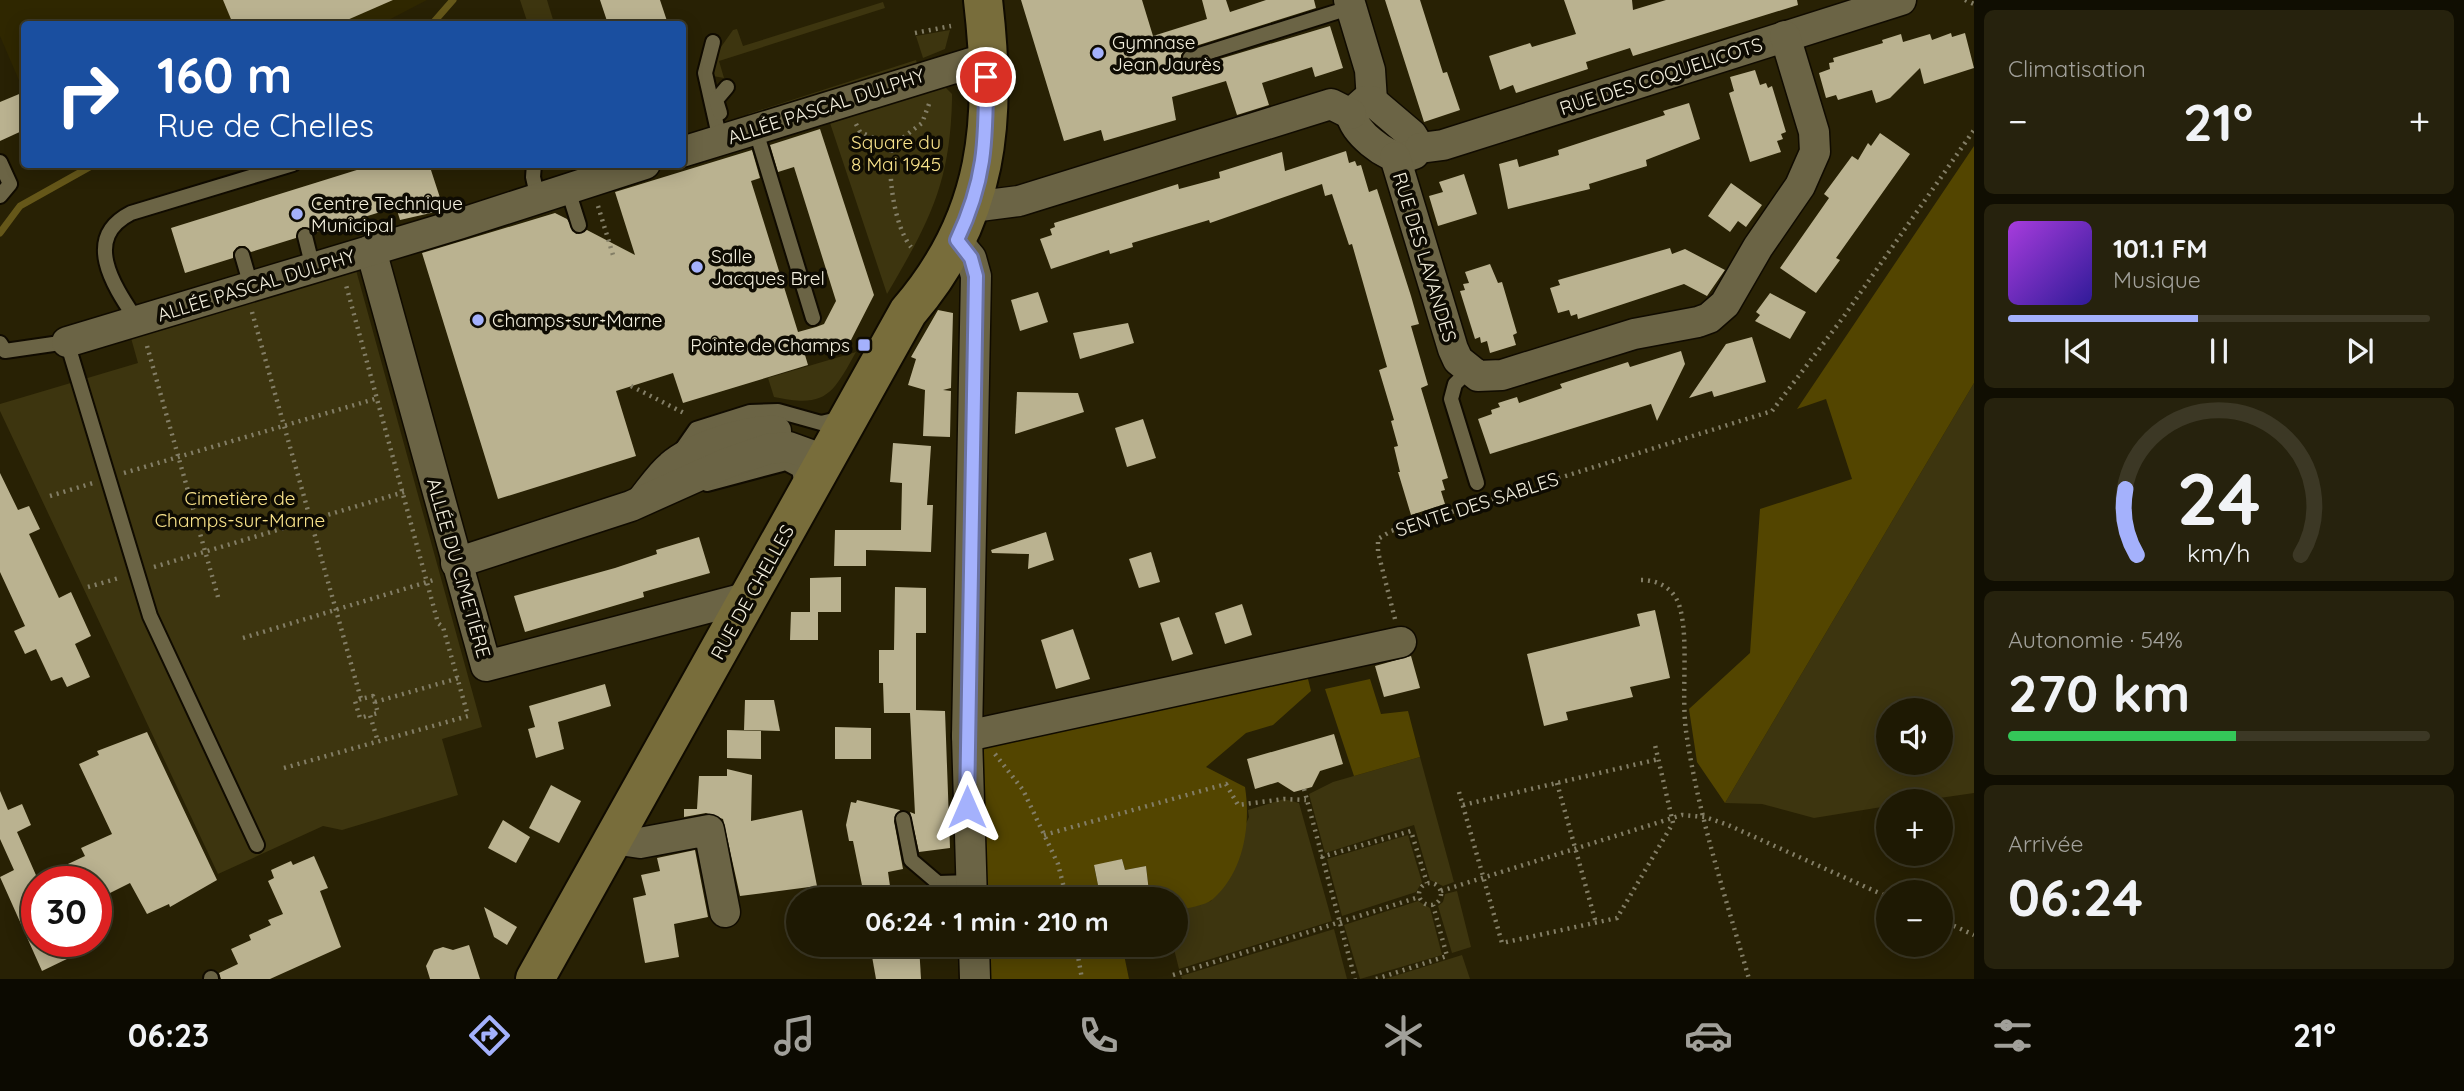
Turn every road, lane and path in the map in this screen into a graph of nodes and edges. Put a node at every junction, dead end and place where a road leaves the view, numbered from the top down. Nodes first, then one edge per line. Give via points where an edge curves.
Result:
1 (983, 0) edge
2 (1902, 0) edge
3 (1965, 0) edge
4 (1351, 4) edge
5 (1974, 4) edge
6 (954, 13) edge
7 (915, 33) dead end
8 (1785, 36) junction
9 (713, 41) dead end
10 (1190, 58) dead end
11 (971, 62) junction
12 (727, 87) dead end
13 (1362, 108) junction
14 (852, 117) dead end
15 (1974, 130) edge
16 (734, 135) junction
17 (686, 151) edge
18 (1407, 152) junction
19 (0, 162) edge
20 (280, 168) edge
21 (534, 168) edge
22 (633, 168) edge
23 (568, 190) junction
24 (0, 196) edge
25 (538, 199) junction
26 (597, 204) dead end
27 (964, 224) junction
28 (579, 225) dead end
29 (304, 236) dead end
30 (911, 247) dead end
31 (371, 250) junction
32 (242, 255) dead end
33 (613, 255) dead end
34 (313, 268) junction
35 (345, 284) dead end
36 (248, 288) junction
37 (908, 312) junction
38 (813, 318) dead end
39 (142, 333) junction
40 (0, 342) edge
41 (67, 342) junction
42 (1468, 371) junction
43 (631, 386) dead end
44 (409, 389) junction
45 (377, 399) junction
46 (691, 416) dead end
47 (285, 426) junction
48 (836, 439) junction
49 (179, 457) junction
50 (674, 477) junction
51 (108, 478) junction
52 (1477, 483) dead end
53 (435, 484) junction
54 (402, 493) junction
55 (50, 496) dead end
56 (802, 503) junction
57 (311, 520) junction
58 (205, 552) junction
59 (456, 563) junction
60 (136, 572) junction
61 (1640, 580) dead end
62 (427, 582) junction
63 (88, 587) dead end
64 (218, 597) dead end
65 (749, 597) junction
66 (336, 609) junction
67 (243, 638) dead end
68 (1401, 642) joint
69 (486, 666) junction
70 (457, 678) junction
71 (361, 699) junction
72 (375, 702) junction
73 (370, 715) junction
74 (975, 735) junction
75 (377, 742) junction
76 (1655, 745) dead end
77 (1658, 760) junction
78 (285, 768) dead end
79 (1557, 783) junction
80 (1304, 789) dead end
81 (1459, 792) dead end
82 (1306, 800) junction
83 (1463, 806) junction
84 (1672, 817) junction
85 (1705, 817) junction
86 (903, 819) dead end
87 (1044, 835) junction
88 (613, 839) junction
89 (257, 845) dead end
90 (1576, 848) junction
91 (1321, 857) junction
92 (1483, 877) junction
93 (1427, 883) junction
94 (955, 887) edge
95 (972, 887) edge
96 (1064, 887) edge
97 (1441, 891) junction
98 (1876, 892) edge
99 (1419, 897) junction
100 (1433, 905) junction
101 (724, 912) dead end
102 (1339, 923) junction
103 (1596, 923) junction
104 (1953, 925) edge
105 (1974, 935) edge
106 (974, 957) edge
107 (1078, 957) edge
108 (1173, 975) dead end
109 (535, 979) edge
110 (975, 979) edge
111 (1082, 979) edge
112 (1355, 979) edge
113 (1376, 979) edge
114 (1749, 979) edge

1 - 27 main road, RUE DE CHELLES via 986,134 979,187
2 - 8 street, RUE DES COQUELICOTS
3 - 5 path
4 - 10 lane
4 - 13 street via 1370,70
6 - 7 path
6 - 11 main road via 966,24
8 - 18 street, RUE DES COQUELICOTS via 1443,145
8 - 42 street via 1814,132 1815,152 1800,186 1726,304 1709,318 1634,334 1502,375 1478,376
9 - 16 lane via 705,73
11 - 16 street, ALLÉE PASCAL DULPHY
11 - 37 main road via 972,129 963,181
12 - 16 lane via 716,100
13 - 18 street via 1412,135
13 - 27 street via 1331,104 1018,201
14 - 30 path via 860,132 892,146 890,181 903,237
15 - 68 path, SENTE DES SABLES via 1843,319 1772,411 1391,531 1378,539
16 - 17 street, ALLÉE PASCAL DULPHY
16 - 38 lane
18 - 42 street, RUE DES LAVANDES via 1453,349
19 - 24 lane via 10,184
20 - 39 lane via 131,213 117,222 108,237 107,265
21 - 25 lane
22 - 23 street, ALLÉE PASCAL DULPHY
23 - 25 street, ALLÉE PASCAL DULPHY
23 - 28 lane
25 - 31 street, ALLÉE PASCAL DULPHY
26 - 33 path
27 - 37 main road, RUE DE CHELLES via 932,285
27 - 74 street via 976,276
29 - 34 lane
31 - 34 street, ALLÉE PASCAL DULPHY
31 - 44 street, ALLÉE DU CIMETIÈRE
32 - 36 lane
34 - 36 street, ALLÉE PASCAL DULPHY
35 - 45 path
36 - 39 street, ALLÉE PASCAL DULPHY
36 - 47 path
37 - 48 main road, RUE DE CHELLES
39 - 41 street, ALLÉE PASCAL DULPHY
39 - 49 path
40 - 41 lane via 5,351
41 - 51 lane
42 - 52 lane via 1455,384 1451,398
43 - 46 path
44 - 45 path
44 - 53 street, ALLÉE DU CIMETIÈRE
45 - 47 path
45 - 54 path
47 - 49 path
47 - 57 path
48 - 50 street via 780,446
48 - 50 lane via 821,423 778,411 750,412 696,429
48 - 56 main road, RUE DE CHELLES
49 - 51 path
49 - 58 path
50 - 56 lane via 722,482 786,463 799,470
50 - 59 street via 639,503
51 - 55 path
51 - 60 lane
53 - 54 path
53 - 59 street, ALLÉE DU CIMETIÈRE
54 - 57 path
54 - 62 path
56 - 65 main road, RUE DE CHELLES
57 - 58 path
57 - 66 path
58 - 60 path
58 - 64 path
59 - 62 path
59 - 69 street, ALLÉE DU CIMETIÈRE
60 - 63 path
60 - 89 lane via 150,617
61 - 85 path via 1655,580 1665,586 1680,607 1685,727
62 - 66 path
62 - 70 path
65 - 69 street, ALLÉE DU CIMETIÈRE
65 - 88 main road, RUE DE CHELLES
66 - 67 path
66 - 71 path
68 - 74 street
69 - 70 path
70 - 72 path
70 - 75 path via 468,716
71 - 72 path via 373,696
71 - 73 path via 355,701 360,718
72 - 73 path via 378,713
73 - 75 path
74 - 87 path via 1023,790
74 - 95 street
75 - 78 path
76 - 77 path
77 - 79 path
77 - 84 path
79 - 83 path
79 - 90 path
80 - 82 path
81 - 83 path
82 - 87 path via 1238,805 1226,784
82 - 91 path
83 - 92 path
84 - 85 path
84 - 90 path
84 - 103 path via 1673,823 1617,918
85 - 98 path
85 - 114 path
86 - 94 lane via 911,860 938,883
87 - 96 path
88 - 101 street via 640,844 709,830
88 - 109 main road, RUE DE CHELLES
90 - 92 path
90 - 103 path
91 - 93 path via 1411,831
91 - 102 path
92 - 97 path
92 - 103 path via 1502,943
93 - 97 path
93 - 99 path
97 - 100 path
99 - 100 path
99 - 102 path
100 - 113 path via 1447,956
102 - 108 path
102 - 112 path
104 - 105 path
106 - 110 street
107 - 111 path

